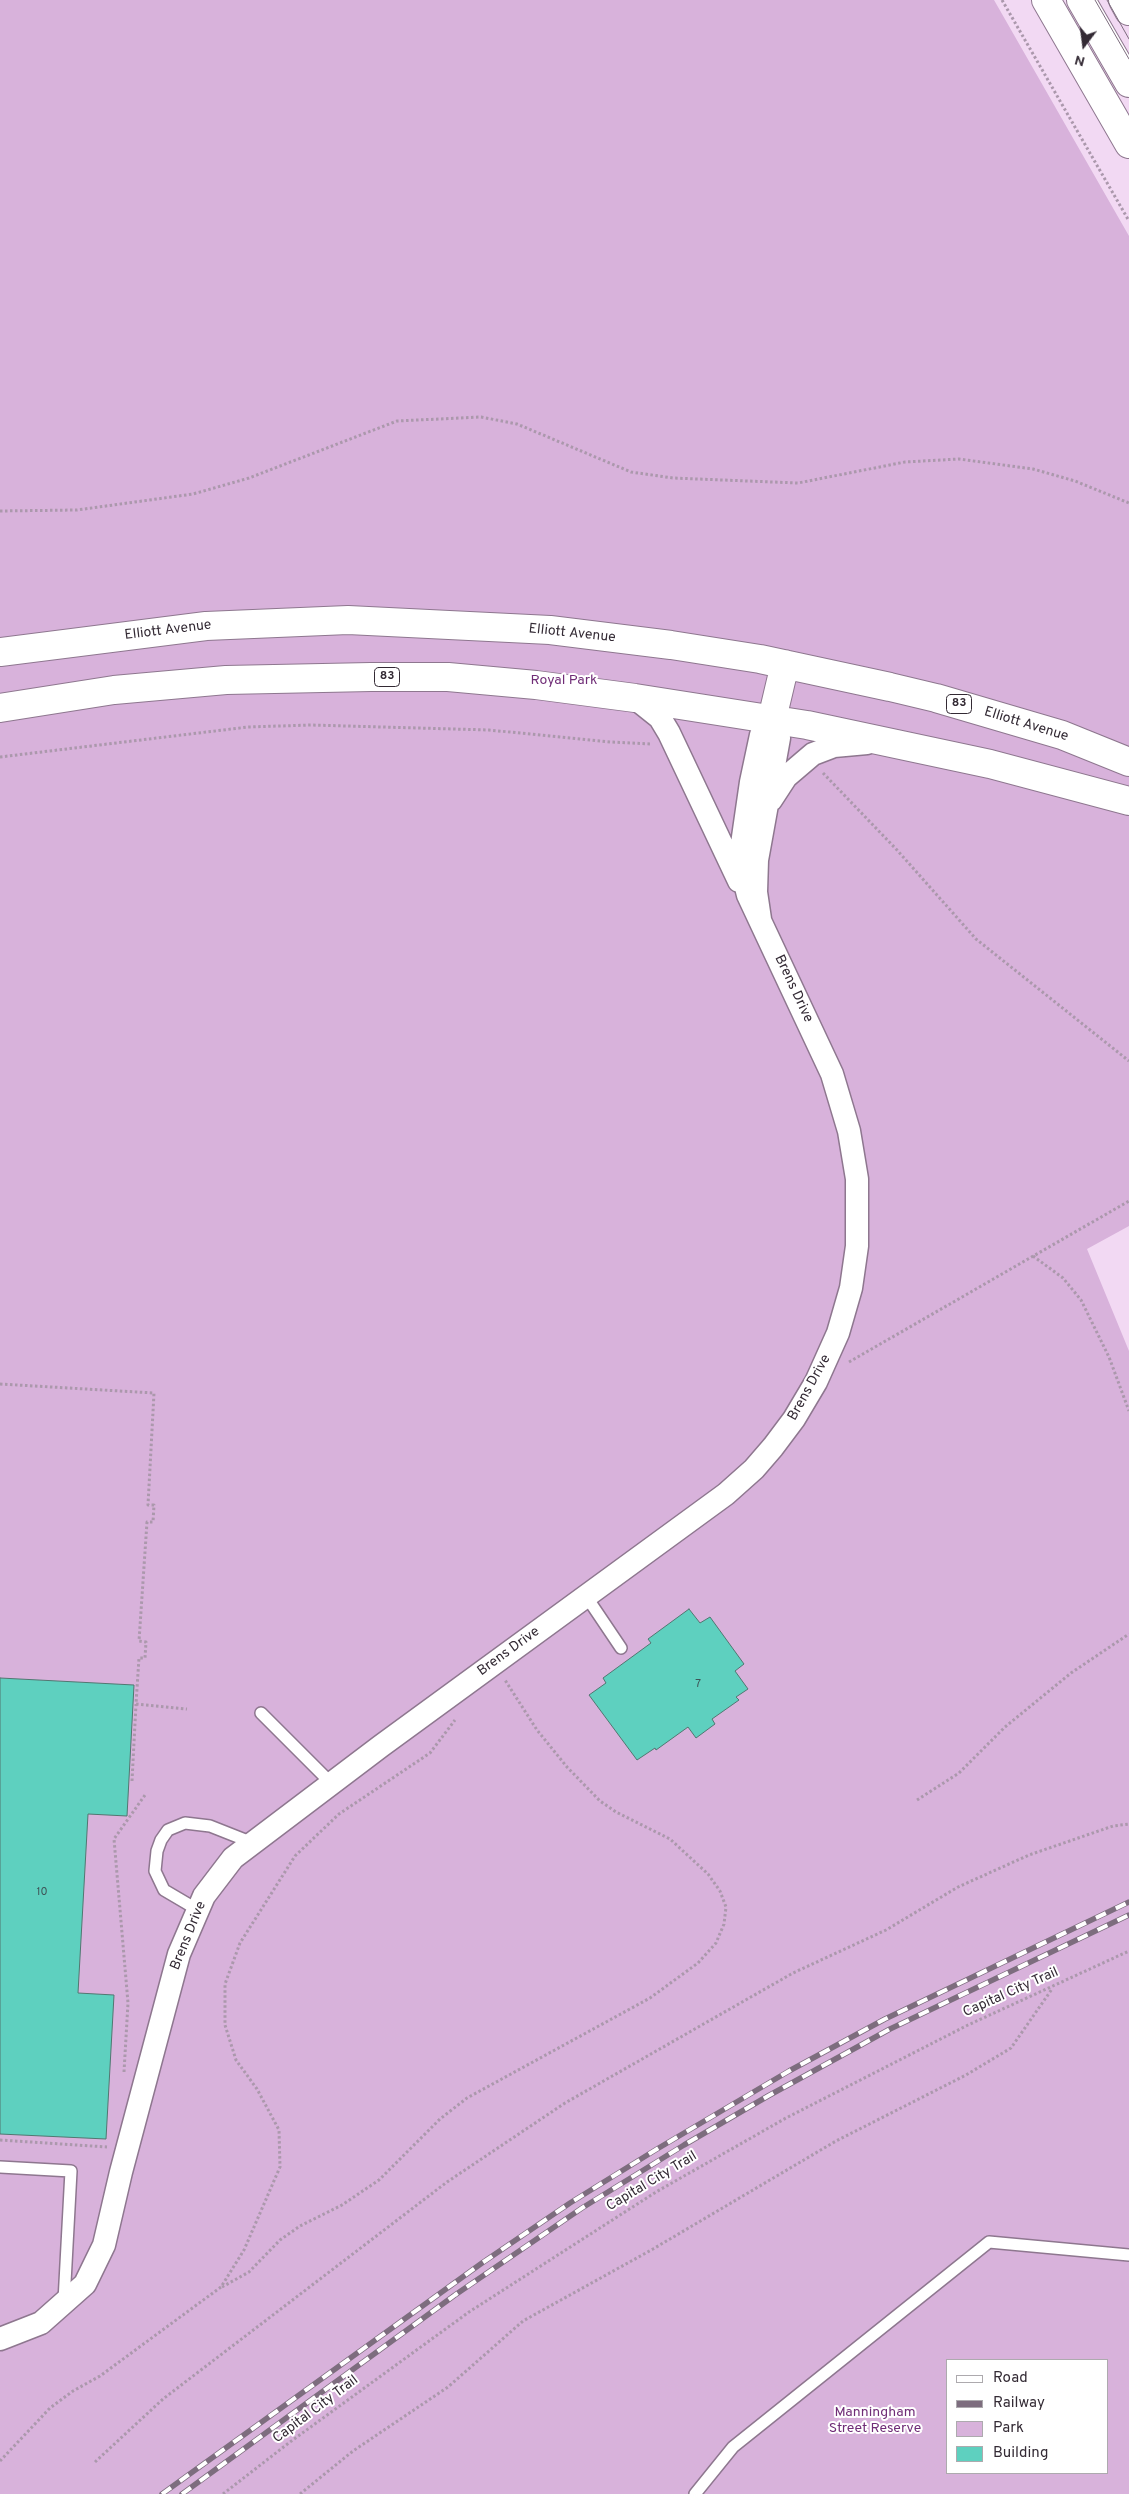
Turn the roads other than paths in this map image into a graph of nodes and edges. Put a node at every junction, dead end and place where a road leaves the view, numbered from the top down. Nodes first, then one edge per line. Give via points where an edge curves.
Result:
1 (1046, 0) edge
2 (1081, 0) edge
3 (1123, 0) edge
4 (1129, 11) edge
5 (1129, 83) edge
6 (1129, 144) edge
7 (0, 652) edge
8 (785, 664) junction
9 (635, 698) junction
10 (0, 708) edge
11 (772, 720) junction
12 (932, 753) junction
13 (1129, 762) edge
14 (1129, 801) edge
15 (766, 813) junction
16 (758, 915) junction
17 (586, 1596) junction
18 (621, 1648) dead end
19 (261, 1713) dead end
20 (332, 1784) junction
21 (252, 1843) junction
22 (198, 1910) junction
23 (0, 2167) edge
24 (1129, 2256) edge
25 (64, 2303) junction
26 (0, 2339) edge
27 (695, 2494) edge

1 - 6 main road
2 - 5 main road
3 - 4 main road
7 - 8 main road, Elliott Avenue / 83 via 206,626 348,620 550,630
8 - 11 main road
8 - 13 main road, Elliott Avenue / 83 via 936,698 1062,735
9 - 10 main road, 83 via 448,677 371,676 217,681 114,690
9 - 11 main road, 83
9 - 16 street via 660,718 674,742 735,874
11 - 12 main road, 83
11 - 15 street, Brens Drive via 779,738
11 - 16 street, Brens Drive via 761,735 742,844 744,878
12 - 14 main road, 83 via 990,764
12 - 15 street via 865,743 826,748 792,771
15 - 16 street, Brens Drive via 757,860
16 - 17 street, Brens Drive via 832,1074 852,1146 858,1202 857,1246 845,1311 816,1382 786,1430 763,1459 726,1494
17 - 18 lane
17 - 20 street, Brens Drive
19 - 20 lane
20 - 21 street, Brens Drive
21 - 22 street, Brens Drive via 233,1858 204,1896
21 - 22 lane via 210,1826 184,1823 168,1830 159,1845 156,1872 164,1890
22 - 25 street, Brens Drive via 179,1954 104,2245 85,2284
23 - 25 lane via 71,2171
24 - 27 lane via 989,2242 733,2447
25 - 26 street, Brens Drive via 41,2323

